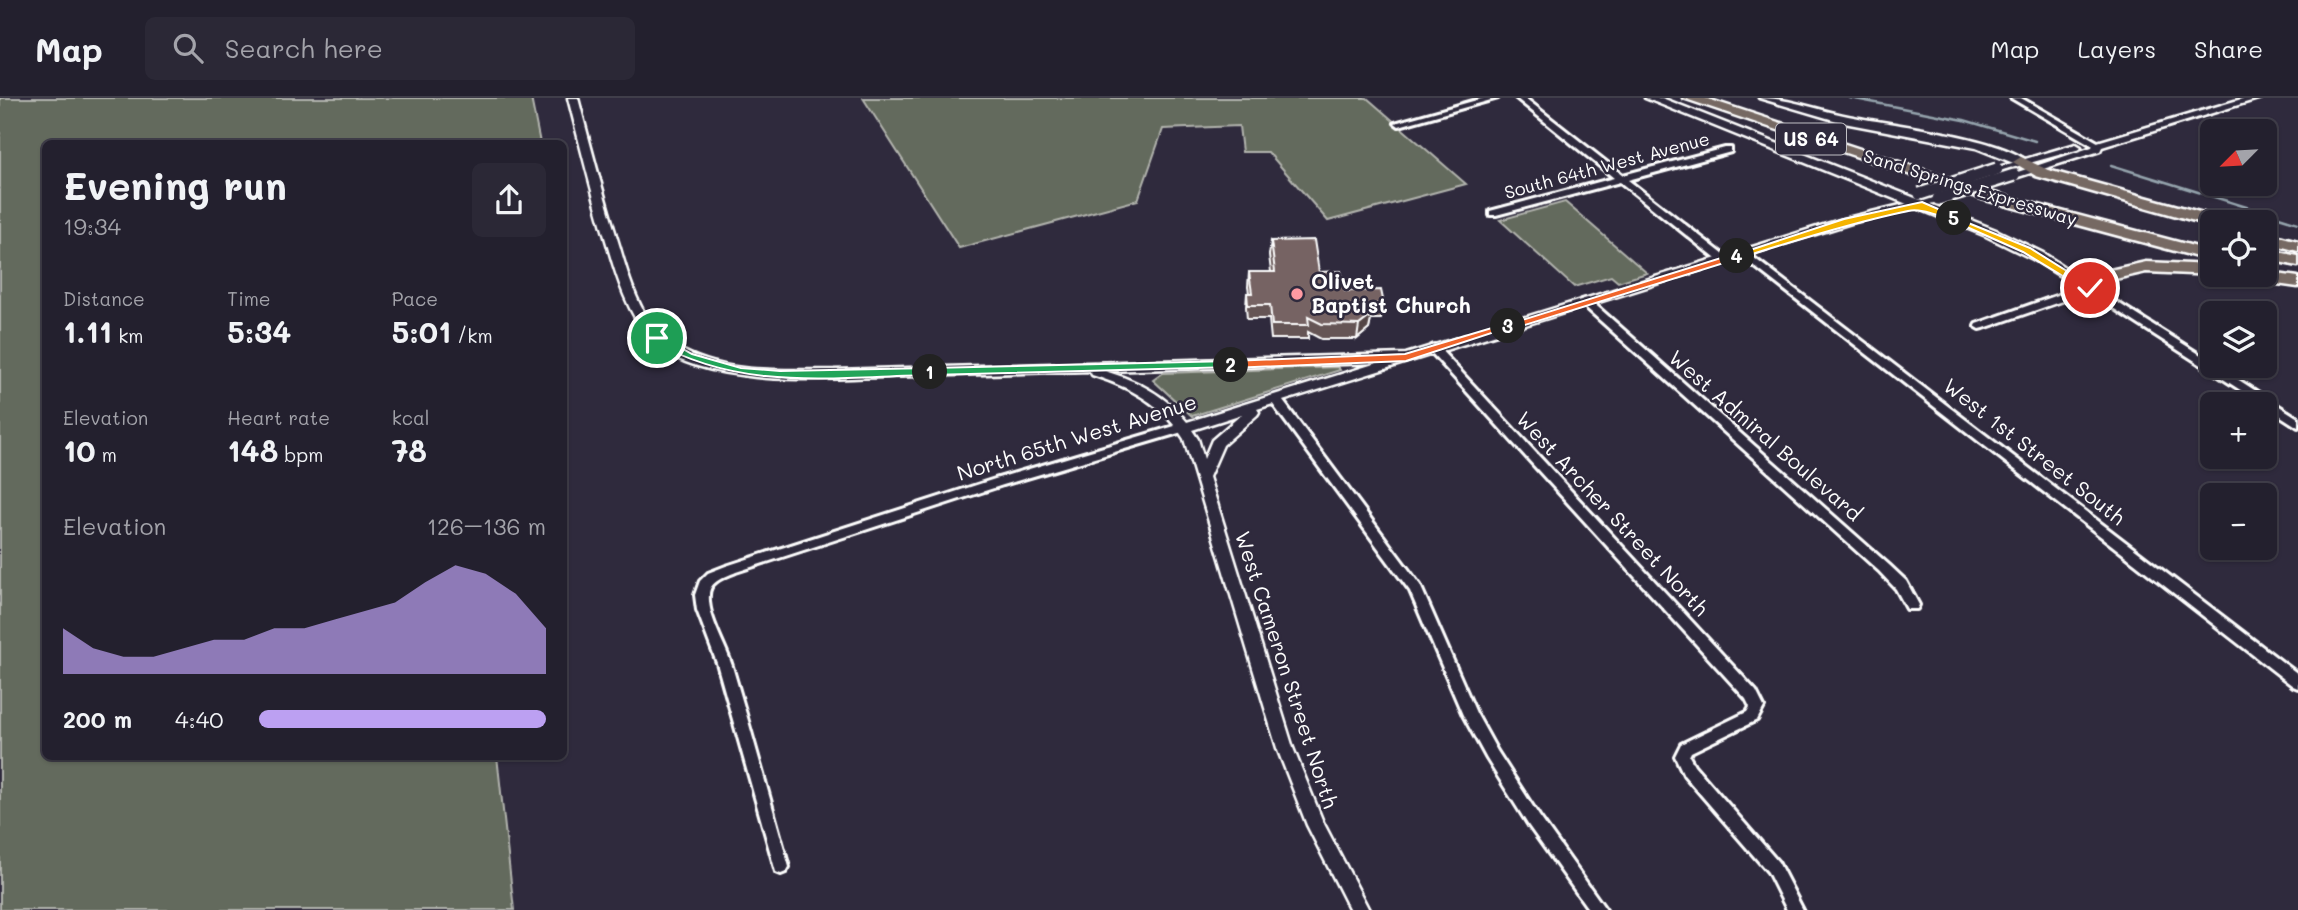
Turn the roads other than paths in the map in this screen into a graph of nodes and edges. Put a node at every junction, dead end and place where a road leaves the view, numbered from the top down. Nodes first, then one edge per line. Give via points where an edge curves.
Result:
1 (573, 98) edge
2 (1494, 98) edge
3 (1520, 98) edge
4 (1651, 98) edge
5 (1690, 98) edge
6 (1726, 98) edge
7 (1765, 98) edge
8 (2015, 98) edge
9 (2256, 98) edge
10 (1399, 123) dead end
11 (2098, 145) junction
12 (1728, 150) dead end
13 (2059, 162) junction
14 (2023, 169) junction
15 (1623, 179) junction
16 (2072, 181) junction
17 (1904, 199) junction
18 (1921, 200) junction
19 (1493, 213) dead end
20 (2200, 218) edge
21 (1847, 221) junction
22 (2200, 239) edge
23 (2277, 240) edge
24 (2298, 246) edge
25 (2200, 253) edge
26 (1745, 254) junction
27 (2277, 257) edge
28 (1724, 260) junction
29 (2298, 261) edge
30 (2200, 269) edge
31 (2277, 271) edge
32 (2298, 275) edge
33 (2277, 279) edge
34 (2298, 282) edge
35 (2085, 285) junction
36 (1586, 302) junction
37 (1980, 326) dead end
38 (1434, 349) junction
39 (1406, 358) junction
40 (1084, 368) junction
41 (1276, 400) junction
42 (2298, 423) edge
43 (1185, 427) junction
44 (1203, 475) junction
45 (1912, 605) dead end
46 (2298, 682) edge
47 (781, 867) dead end
48 (1790, 909) edge
49 (1360, 910) edge
50 (1598, 910) edge

1 - 40 street via 632,301 640,319 662,343 700,361 780,374
2 - 10 street
3 - 15 street
4 - 17 main road
5 - 25 highway, Sand Springs Expressway / US 64 via 1988,197
6 - 22 highway, Sand Springs Expressway / US 64 via 1956,174
7 - 14 main road via 1844,119 1979,145
8 - 11 street
9 - 11 street
11 - 13 street
11 - 14 street via 2087,144
12 - 15 street, South 64th West Avenue
13 - 14 street
13 - 16 highway via 2059,169
14 - 16 highway
14 - 18 street, bridge via 1938,199
14 - 18 street, bridge via 1997,169
15 - 19 street, South 64th West Avenue
15 - 28 street
16 - 20 highway
17 - 18 main road
17 - 21 street
18 - 21 street
18 - 35 main road via 2019,246
21 - 26 street, North 65th West Avenue
23 - 24 highway
26 - 28 street, North 65th West Avenue
26 - 46 street, West 1st Street South
27 - 29 highway
28 - 36 street, North 65th West Avenue
30 - 35 highway via 2146,267
31 - 32 highway
33 - 34 highway
35 - 37 street
35 - 42 street
36 - 38 street, North 65th West Avenue
36 - 45 street, West Admiral Boulevard via 1885,568
38 - 39 street, North 65th West Avenue
38 - 48 street, West Archer Street North via 1742,685 1757,707 1746,721 1698,741 1682,756 1773,867
39 - 40 street
39 - 41 street, North 65th West Avenue
40 - 43 street, West Cameron Street North via 1143,390 1166,405
41 - 43 street, North 65th West Avenue
41 - 44 street via 1244,417 1223,436 1210,453
41 - 50 street via 1415,589 1492,755
43 - 44 street, West Cameron Street North
43 - 47 street, North 65th West Avenue via 731,569 705,585 704,610 724,663
44 - 49 street, West Cameron Street North via 1285,748 1316,825

